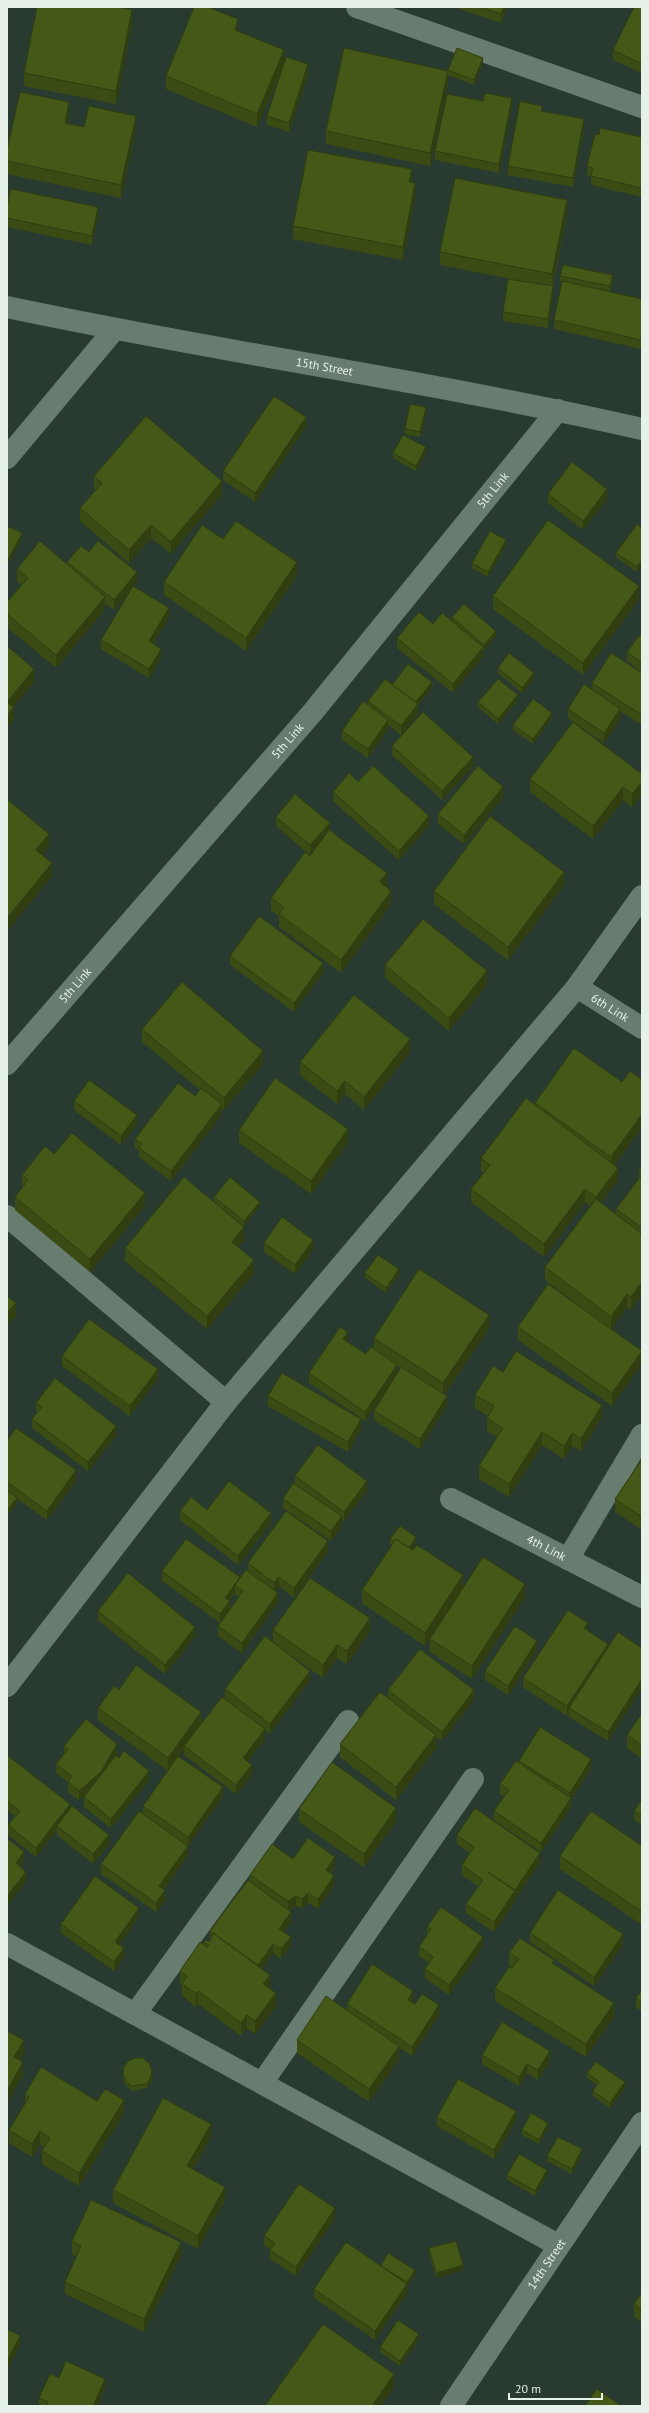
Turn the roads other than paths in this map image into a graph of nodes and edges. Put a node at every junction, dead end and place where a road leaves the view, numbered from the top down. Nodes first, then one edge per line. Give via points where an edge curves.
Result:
1 (357, 7) edge
2 (642, 107) edge
3 (7, 307) edge
4 (114, 330) junction
5 (558, 410) junction
6 (642, 429) edge
7 (7, 458) edge
8 (642, 896) edge
9 (577, 987) junction
10 (642, 1028) edge
11 (7, 1064) edge
12 (7, 1216) edge
13 (226, 1402) junction
14 (642, 1435) edge
15 (451, 1499) dead end
16 (568, 1559) junction
17 (642, 1597) edge
18 (7, 1686) edge
19 (348, 1721) dead end
20 (473, 1778) dead end
21 (7, 1944) edge
22 (135, 2014) junction
23 (262, 2083) junction
24 (642, 2123) edge
25 (558, 2245) junction
26 (451, 2406) edge

1 - 2 street
3 - 4 street, 15th Street
4 - 5 street, 15th Street
4 - 7 street
5 - 6 street, 15th Street
5 - 11 street, 5th Link via 312,713
8 - 9 street
9 - 10 street, 6th Link
9 - 13 street
12 - 13 street
13 - 18 street
14 - 16 street
15 - 16 street, 4th Link
16 - 17 street, 4th Link
19 - 22 street
20 - 23 street
21 - 22 street
22 - 23 street
23 - 25 street
24 - 25 street, 14th Street
25 - 26 street, 14th Street

